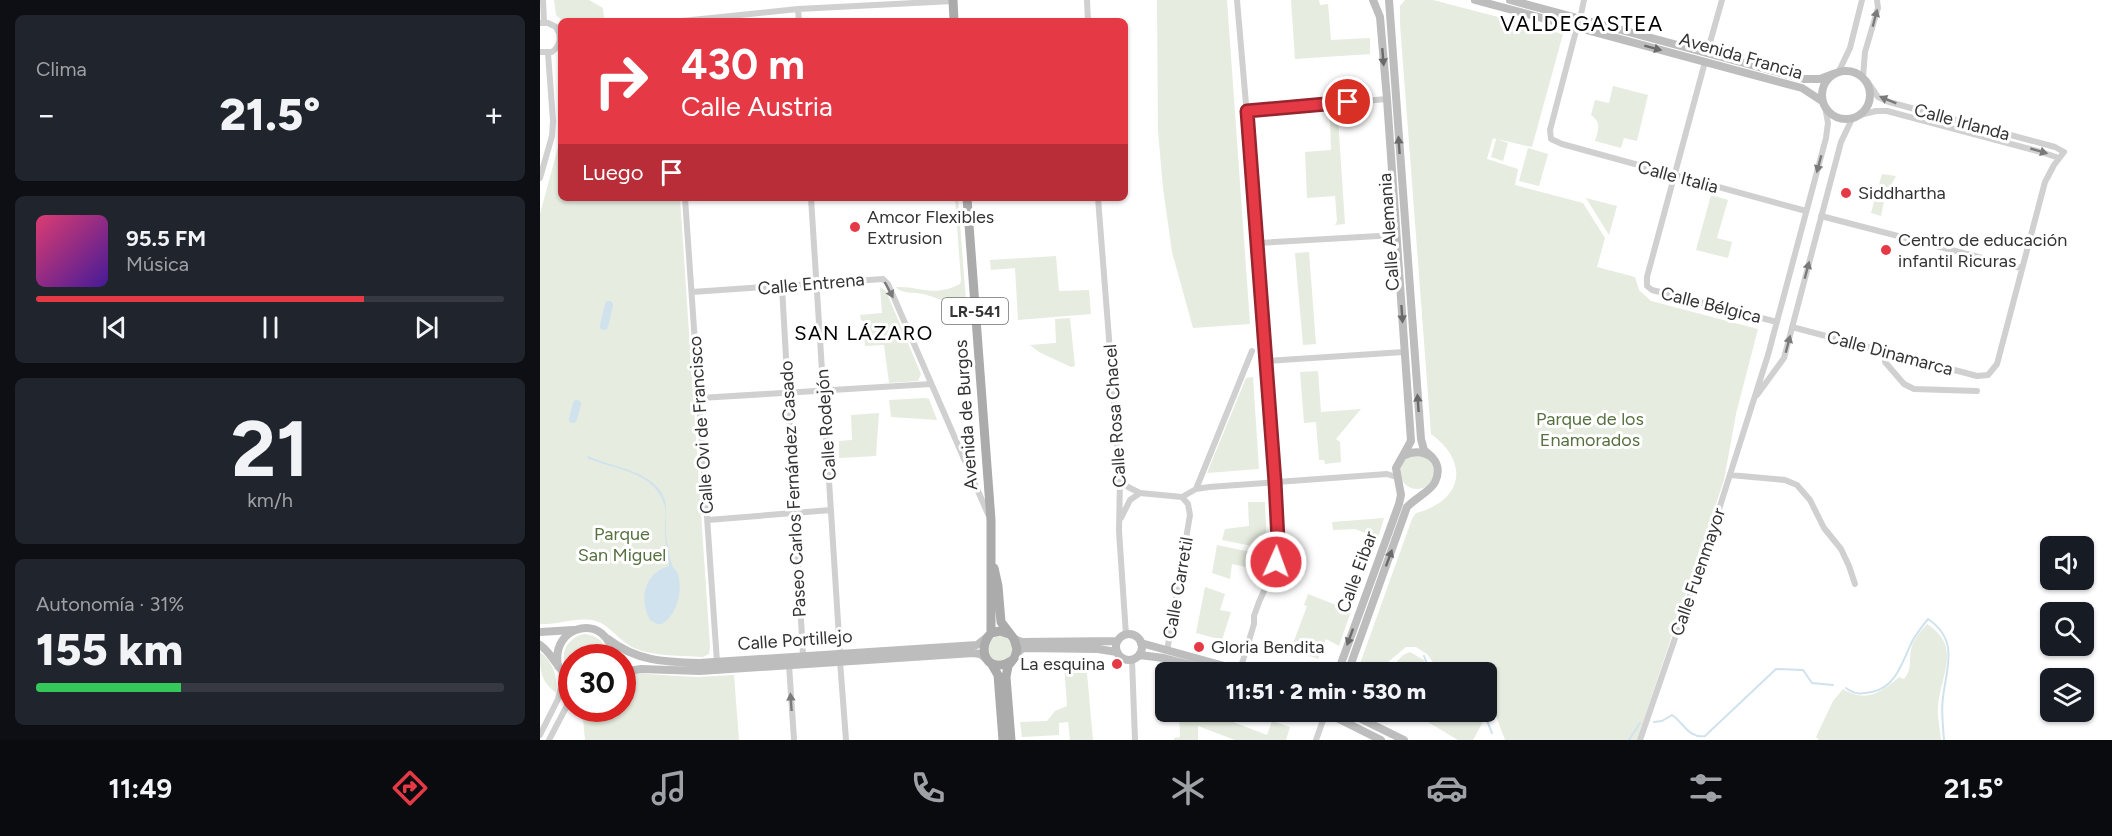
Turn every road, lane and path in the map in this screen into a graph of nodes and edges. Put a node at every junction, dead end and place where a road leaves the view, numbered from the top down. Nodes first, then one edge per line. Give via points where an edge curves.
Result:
1 (543, 0) edge
2 (953, 0) edge
3 (1087, 0) edge
4 (1237, 0) edge
5 (1373, 0) edge
6 (1389, 0) edge
7 (1475, 0) edge
8 (1510, 0) edge
9 (1584, 0) edge
10 (1722, 0) edge
11 (1862, 0) edge
12 (1877, 0) edge
13 (798, 9) junction
14 (711, 18) edge
15 (799, 18) edge
16 (954, 18) edge
17 (1088, 18) edge
18 (542, 23) edge
19 (1578, 23) junction
20 (558, 31) edge
21 (558, 45) edge
22 (544, 53) edge
23 (1707, 53) junction
24 (1705, 62) junction
25 (1836, 72) junction
26 (1865, 79) junction
27 (1387, 99) junction
28 (1824, 104) junction
29 (1247, 111) junction
30 (1856, 117) junction
31 (2059, 158) junction
32 (1675, 176) junction
33 (540, 178) edge
34 (685, 201) edge
35 (811, 201) edge
36 (967, 201) edge
37 (1098, 201) edge
38 (1806, 211) junction
39 (1821, 216) junction
40 (1396, 235) junction
41 (1258, 243) junction
42 (2022, 268) junction
43 (817, 284) junction
44 (782, 287) junction
45 (692, 292) junction
46 (1777, 322) junction
47 (1792, 327) junction
48 (1252, 351) dead end
49 (1885, 351) junction
50 (1404, 352) junction
51 (1768, 355) junction
52 (1266, 360) junction
53 (1782, 361) junction
54 (931, 384) junction
55 (824, 390) junction
56 (787, 392) junction
57 (1977, 392) dead end
58 (700, 398) junction
59 (1752, 403) junction
60 (1403, 457) junction
61 (1432, 457) junction
62 (1730, 475) junction
63 (1395, 476) junction
64 (1120, 479) junction
65 (1275, 482) junction
66 (1196, 489) junction
67 (1425, 492) junction
68 (1140, 493) junction
69 (1182, 498) junction
70 (831, 510) junction
71 (794, 513) junction
72 (708, 520) junction
73 (991, 520) junction
74 (1119, 531) junction
75 (992, 557) junction
76 (1855, 584) dead end
77 (576, 630) junction
78 (540, 632) edge
79 (989, 635) junction
80 (1126, 635) junction
81 (1012, 637) junction
82 (608, 639) junction
83 (1117, 641) junction
84 (1141, 643) junction
85 (560, 644) edge
86 (610, 644) edge
87 (540, 645) edge
88 (558, 650) edge
89 (1167, 651) junction
90 (1117, 652) junction
91 (803, 656) junction
92 (840, 657) junction
93 (1014, 657) junction
94 (1135, 657) junction
95 (989, 661) junction
96 (717, 662) junction
97 (1179, 662) edge
98 (1209, 662) edge
99 (1245, 662) edge
100 (1342, 662) edge
101 (1352, 662) edge
102 (789, 665) junction
103 (558, 666) joint
104 (636, 670) edge
105 (558, 699) edge
106 (558, 722) edge
107 (1322, 722) edge
108 (1347, 722) edge
109 (1367, 722) edge
110 (540, 735) edge
111 (549, 740) edge
112 (794, 740) edge
113 (846, 740) edge
114 (1003, 740) edge
115 (1011, 740) edge
116 (1135, 740) edge
117 (1316, 740) edge
118 (1381, 740) edge
119 (1404, 740) edge
120 (1640, 740) edge

1 - 18 street
2 - 13 street
2 - 16 main road
3 - 17 street
4 - 29 street
5 -> 27 main road, Calle Alemania via 1380,17
61 -> 6 main road, Calle Alemania via 1424,450 1421,439
7 - 19 main road, Avenida Francia
8 - 19 main road, Avenida Francia
9 - 19 street
10 - 23 street
11 - 25 street via 1850,48
26 -> 12 street via 1866,52
13 - 14 street
13 - 15 street
18 - 20 street
19 - 23 main road, Avenida Francia
19 -> 24 main road, Avenida Francia
19 - 32 street, Calle Italia via 1550,130 1551,139
21 - 22 street
22 - 33 street via 553,121
23 - 25 main road, Avenida Francia via 1804,79 1820,79
24 - 28 main road, Avenida Francia via 1802,88
24 - 32 street
25 - 26 main road via 1856,72
25 - 28 main road via 1823,86
26 - 30 main road via 1870,99
31 -> 26 street, Calle Irlanda via 2064,152 2055,147 1889,102 1878,97
27 - 29 street
27 - 40 main road, Calle Alemania
28 - 30 main road via 1837,117
28 -> 38 street, Calle Fuenmayor via 1826,138
29 - 41 street
30 -> 31 street, Calle Irlanda via 1887,111
30 - 39 street, Calle Fuenmayor via 1841,142
31 - 42 street via 2045,182
32 - 38 street, Calle Italia
32 - 46 street, Calle Bélgica via 1647,286
34 - 45 street, Calle Ovi de Francisco
35 - 43 street, Calle Rodejón
36 - 73 main road, Avenida de Burgos / LR-541
37 - 64 street, Calle Rosa Chacel
38 - 46 street, Calle Fuenmayor
39 - 42 street
47 -> 39 street, Calle Fuenmayor
40 - 41 street
40 -> 50 main road, Calle Alemania
41 - 52 street
42 - 49 street, Calle Dinamarca via 1997,364 1988,375 1977,376
43 - 44 street, Calle Entrena
43 -> 54 street, Calle Entrena via 883,279
43 - 55 street, Calle Rodejón
44 - 45 street, Calle Entrena
44 - 56 street, Paseo Carlos Fernández Casado
45 - 58 street, Calle Ovi de Francisco
46 - 51 street, Calle Fuenmayor
47 - 49 street, Calle Dinamarca
53 -> 47 street, Calle Fuenmayor
48 - 66 street
49 - 57 street via 1885,362 1904,384 1914,389
50 - 52 street
50 - 60 main road, Calle Alemania via 1411,441
51 - 53 street via 1770,360
51 - 59 street, Calle Fuenmayor
52 - 65 street
53 - 59 street, Calle Fuenmayor
54 - 55 street
54 - 73 street, Calle Entrena
55 - 56 street
55 - 70 street, Calle Rodejón
56 - 58 street
56 - 71 street, Paseo Carlos Fernández Casado
58 - 72 street, Calle Ovi de Francisco
59 - 62 street, Calle Fuenmayor
60 - 61 main road via 1421,452
60 - 63 main road
61 - 67 main road via 1438,472 1432,487
62 - 76 street via 1785,480 1797,485 1841,549
62 - 120 street, Calle Fuenmayor
63 - 65 street
63 - 67 main road via 1408,491
63 -> 100 main road, Calle Eibar via 1401,495 1399,504
64 - 68 street
64 - 74 street, Calle Rosa Chacel
65 - 66 street
65 - 99 street via 1278,555 1256,609
66 - 69 street
101 -> 67 main road, Calle Eibar via 1407,507
68 - 69 street
68 - 74 street via 1130,500
69 - 89 street, Calle Carretil via 1190,509
70 - 71 street
70 - 92 street, Calle Rodejón
71 - 72 street
71 - 91 street, Paseo Carlos Fernández Casado
72 - 96 street, Calle Ovi de Francisco
73 - 75 main road, Avenida de Burgos / LR-541
74 - 80 street, Calle Rosa Chacel
75 - 79 main road, Avenida de Burgos / LR-541
75 - 81 main road, Avenida de Burgos / LR-541 via 999,616
77 - 78 main road
77 - 82 main road, Calle Portillejo via 592,628
77 - 85 main road
79 - 81 main road via 1000,631
79 - 92 main road, Calle Portillejo via 977,645
79 - 95 main road, LR-541 via 983,649
80 - 83 main road
80 - 84 main road via 1135,636
81 - 83 main road via 1022,642
81 - 93 main road, LR-541 via 1017,649
82 - 86 main road
82 - 96 main road, Calle Portillejo via 637,656 669,662
83 - 90 main road
84 - 89 main road
84 - 94 main road
87 - 103 main road
88 - 103 main road
89 - 98 main road
90 - 93 main road via 1023,648
90 - 94 main road via 1123,659
91 - 92 main road, Calle Portillejo
91 - 96 main road, Calle Portillejo
92 - 95 main road, Calle Portillejo via 973,653
92 - 102 main road, Calle Portillejo
92 - 113 street, Calle Rodejón
93 - 95 main road via 1003,665
93 - 115 main road, LR-541 via 1006,677
94 - 97 main road
94 - 116 street
95 - 114 main road, LR-541 via 998,675
102 - 104 main road, Calle Portillejo via 700,671
112 -> 102 street
105 - 110 street
106 - 111 street
107 - 117 street
108 - 118 main road
109 - 119 main road

